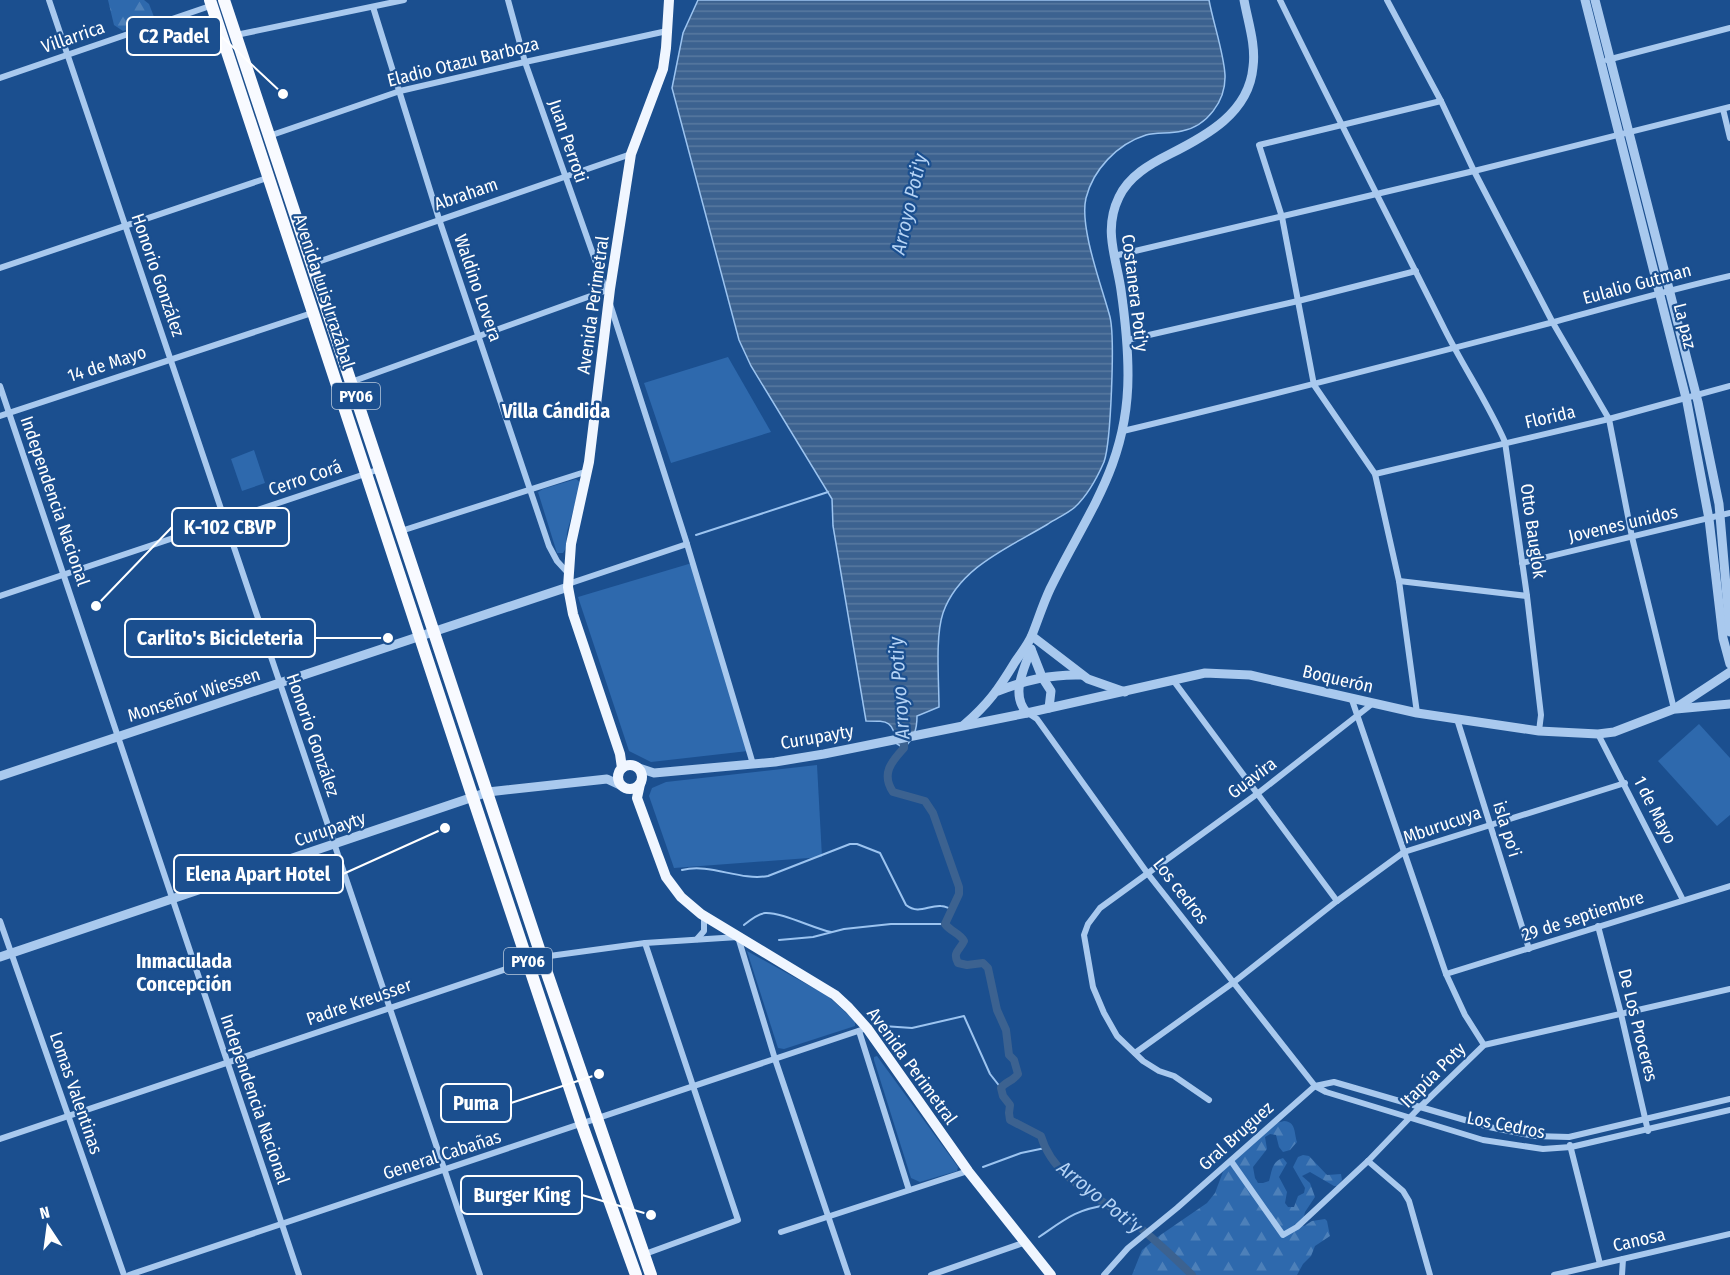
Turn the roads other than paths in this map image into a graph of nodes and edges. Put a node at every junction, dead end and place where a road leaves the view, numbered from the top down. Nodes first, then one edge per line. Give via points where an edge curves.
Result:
1 (49, 0) edge
2 (224, 0) edge
3 (404, 0) edge
4 (508, 0) edge
5 (669, 0) edge
6 (1244, 0) edge
7 (1280, 0) edge
8 (1387, 0) edge
9 (1585, 0) edge
10 (1595, 0) edge
11 (211, 3) edge
12 (373, 7) junction
13 (1730, 28) edge
14 (668, 31) junction
15 (236, 35) junction
16 (68, 55) junction
17 (1605, 60) junction
18 (525, 62) junction
19 (0, 78) edge
20 (400, 92) junction
21 (1441, 101) junction
22 (1726, 108) edge
23 (1341, 125) junction
24 (1625, 135) junction
25 (269, 136) junction
26 (1730, 138) edge
27 (631, 154) junction
28 (1474, 171) junction
29 (282, 173) junction
30 (564, 176) junction
31 (268, 177) junction
32 (1377, 194) junction
33 (1282, 217) junction
34 (439, 219) junction
35 (125, 226) junction
36 (1114, 256) junction
37 (312, 264) junction
38 (0, 268) edge
39 (1416, 271) junction
40 (1730, 276) edge
41 (1664, 291) junction
42 (609, 293) junction
43 (1298, 301) junction
44 (327, 308) junction
45 (312, 312) junction
46 (1553, 322) junction
47 (478, 336) junction
48 (1127, 340) junction
49 (1454, 348) junction
50 (170, 359) junction
51 (351, 382) junction
52 (1314, 385) junction
53 (0, 386) edge
54 (1730, 386) edge
55 (1696, 395) junction
56 (1686, 398) junction
57 (9, 413) junction
58 (0, 416) edge
59 (1609, 419) junction
60 (1123, 431) junction
61 (1504, 442) junction
62 (380, 469) junction
63 (588, 471) junction
64 (365, 474) junction
65 (1375, 474) junction
66 (530, 489) junction
67 (1730, 513) edge
68 (1720, 516) junction
69 (1709, 519) junction
70 (225, 521) junction
71 (401, 531) junction
72 (1632, 537) junction
73 (687, 544) junction
74 (1522, 563) junction
75 (64, 575) junction
76 (1399, 581) junction
77 (568, 582) junction
78 (0, 596) edge
79 (1527, 597) junction
80 (434, 632) junction
81 (1730, 632) edge
82 (421, 636) junction
83 (1032, 636) junction
84 (1727, 644) edge
85 (1031, 649) junction
86 (1730, 663) edge
87 (1730, 672) edge
88 (1082, 675) junction
89 (1042, 677) junction
90 (1173, 680) junction
91 (1021, 682) junction
92 (280, 683) junction
93 (998, 691) junction
94 (1125, 692) junction
95 (1352, 700) junction
96 (1372, 704) junction
97 (1730, 704) edge
98 (1049, 708) junction
99 (1674, 709) junction
100 (1027, 713) junction
101 (1417, 713) junction
102 (1358, 717) junction
103 (1457, 719) junction
104 (964, 725) junction
105 (1539, 730) junction
106 (928, 733) joint
107 (1598, 734) junction
108 (118, 737) junction
109 (753, 764) junction
110 (628, 767) junction
111 (654, 773) junction
112 (0, 777) edge
113 (607, 779) junction
114 (641, 783) junction
115 (1625, 783) junction
116 (624, 787) junction
117 (488, 792) junction
118 (1257, 794) junction
119 (473, 798) junction
120 (637, 798) junction
121 (1490, 824) junction
122 (334, 844) junction
123 (1404, 852) junction
124 (1148, 874) junction
125 (1730, 886) edge
126 (172, 899) junction
127 (1683, 900) junction
128 (1337, 901) junction
129 (703, 916) junction
130 (0, 921) edge
131 (1598, 926) junction
132 (738, 937) junction
133 (696, 940) junction
134 (645, 943) junction
135 (1529, 949) junction
136 (11, 953) junction
137 (0, 957) edge
138 (542, 957) junction
139 (528, 961) junction
140 (1446, 975) junction
141 (1234, 982) junction
142 (1730, 989) edge
143 (390, 1008) junction
144 (1621, 1014) junction
145 (863, 1029) junction
146 (1484, 1045) junction
147 (1135, 1053) junction
148 (775, 1059) junction
149 (227, 1062) junction
150 (1315, 1086) junction
151 (692, 1087) junction
152 (1730, 1099) edge
153 (1209, 1100) dead end
154 (1419, 1108) junction
155 (1730, 1110) edge
156 (69, 1116) junction
157 (1410, 1118) junction
158 (598, 1119) junction
159 (1645, 1120) junction
160 (582, 1125) junction
161 (1647, 1131) junction
162 (1569, 1137) junction
163 (0, 1139) edge
164 (1571, 1147) junction
165 (1231, 1161) junction
166 (1368, 1161) junction
167 (445, 1170) junction
168 (968, 1171) junction
169 (909, 1190) junction
170 (829, 1217) junction
171 (282, 1224) junction
172 (781, 1232) dead end
173 (1730, 1234) edge
174 (1026, 1242) junction
175 (645, 1254) junction
176 (1623, 1259) junction
177 (1600, 1264) junction
178 (126, 1275) edge
179 (299, 1275) edge
180 (480, 1275) edge
181 (636, 1275) edge
182 (651, 1275) edge
183 (848, 1275) edge
184 (931, 1275) edge
185 (1051, 1275) edge
186 (1104, 1275) edge
187 (1430, 1275) edge
188 (1554, 1275) edge
189 (1622, 1275) edge

1 - 16 street, Honorio González
2 - 11 street, Villarrica
2 - 15 highway, PY06
3 - 12 street
4 - 18 street, Juan Perroti
5 - 14 main road, Avenida Perimetral
6 - 36 street, Costanera Poti'y via 1254,68 1245,92 1223,124 1146,167 1126,186 1111,221
7 - 23 street, Otto Bauglok
8 - 21 street
9 - 17 street, La paz
10 - 17 street, La paz
11 - 16 street, Villarrica
11 - 31 highway, Avenida Luis Irrazábal / PY06
12 - 15 street
12 - 20 street, Waldino Lovera
13 - 17 street
14 - 18 street, Eladio Otazu Barboza
14 - 27 main road, Avenida Perimetral via 660,79
15 - 25 highway, PY06
16 - 19 street, Villarrica
16 - 35 street, Honorio González
17 - 24 street, La paz
18 - 20 street, Eladio Otazu Barboza
18 - 30 street, Juan Perroti
20 - 25 street, Eladio Otazu Barboza
20 - 34 street, Waldino Lovera
21 - 23 street
21 - 28 street
22 - 24 street
22 - 26 street
23 - 32 street, Otto Bauglok
23 - 33 street via 1259,145
24 - 28 street
24 - 41 street, La paz
25 - 29 highway, PY06
27 - 30 street, Abraham
27 - 42 main road, Avenida Perimetral
28 - 32 street
28 - 46 street
29 - 31 street
29 - 37 highway, PY06
30 - 34 street, Abraham
30 - 42 street, Juan Perroti
31 - 35 street
31 - 45 highway, Avenida Luis Irrazábal / PY06
32 - 33 street
32 - 39 street, Otto Bauglok
33 - 36 street
33 - 43 street
34 - 37 street, Abraham
34 - 47 street, Waldino Lovera
35 - 38 street
35 - 50 street, Honorio González
36 - 48 street, Costanera Poti'y
37 - 44 highway, PY06
39 - 43 street
39 - 49 street, Otto Bauglok
40 - 41 street, Eulalio Gutman
41 - 46 street, Eulalio Gutman
41 - 55 street, La paz
41 - 56 street, La paz
42 - 47 street
42 - 63 main road, Avenida Perimetral
42 - 73 street, Juan Perroti
43 - 48 street
43 - 52 street
44 - 45 street, 14 de Mayo
44 - 51 highway, PY06
45 - 50 street, 14 de Mayo
45 - 64 highway, Avenida Luis Irrazábal / PY06
46 - 49 street, Eulalio Gutman
46 - 59 street
47 - 51 street
47 - 66 street, Waldino Lovera
48 - 60 street, Costanera Poti'y via 1127,411
49 - 52 street, Eulalio Gutman
49 - 61 street, Otto Bauglok
50 - 57 street, 14 de Mayo
50 - 70 street, Honorio González
51 - 62 highway, PY06
52 - 60 street, Eulalio Gutman
52 - 65 street
53 - 57 street, Independencia Nacional
54 - 55 street, Florida
55 - 56 street, Florida
55 - 68 street, La paz
56 - 59 street, Florida
56 - 69 street, La paz
57 - 58 street, 14 de Mayo
57 - 75 street, Independencia Nacional
59 - 61 street, Florida
59 - 72 street
60 - 83 street, Costanera Poti'y via 1102,492 1050,589
61 - 65 street, Florida
61 - 74 street, Otto Bauglok
62 - 64 street, Cerro Corá
62 - 71 highway, PY06
63 - 66 street
63 - 77 main road, Avenida Perimetral via 573,531
64 - 70 street, Cerro Corá
64 - 82 highway, Avenida Luis Irrazábal / PY06
65 - 76 street
66 - 71 street
66 - 77 street, Waldino Lovera via 549,546
67 - 68 street, Jovenes unidos
68 - 69 street, Jovenes unidos
68 - 81 street, La paz
69 - 72 street, Jovenes unidos
69 - 84 street, La paz
70 - 75 street, Cerro Corá
70 - 92 street, Honorio González
71 - 80 highway, PY06
72 - 74 street, Jovenes unidos
72 - 99 street
73 - 77 street
73 - 109 street, Juan Perroti
74 - 79 street, Otto Bauglok
75 - 78 street, Cerro Corá
75 - 108 street, Independencia Nacional
76 - 79 street
76 - 101 street
77 - 80 street, Monseñor Wiessen
77 - 110 main road, Avenida Perimetral via 573,614 620,754
79 - 105 street, Otto Bauglok via 1541,715
80 - 82 street, Monseñor Wiessen
80 - 117 highway, PY06
82 - 92 street, Monseñor Wiessen
82 - 119 highway, Avenida Luis Irrazábal / PY06
83 - 85 street
83 - 88 street
83 - 93 street, Costanera Poti'y
84 - 86 street, La paz
85 - 89 street
85 - 91 street
87 - 99 street, Boquerón
88 - 89 street
88 - 94 street
89 - 91 street
89 - 98 street via 1051,692
90 - 94 street, Boquerón
90 - 95 street, Boquerón via 1205,673 1250,675
90 - 118 street
91 - 93 street
91 - 100 street via 1018,698
92 - 108 street, Monseñor Wiessen
92 - 122 street, Honorio González
93 - 104 street
94 - 98 street, Boquerón
95 - 96 street, Boquerón
95 - 102 street
96 - 101 street, Boquerón
96 - 102 street, Guavira
97 - 99 street
98 - 100 street, Boquerón
99 - 107 street, Boquerón via 1614,732
100 - 104 street, Boquerón
100 - 124 street, Los cedros via 1042,726
101 - 103 street, Boquerón
102 - 118 street, Guavira
102 - 123 street
103 - 105 street, Boquerón
103 - 121 street, isla po'i
104 - 106 street, Boquerón
105 - 107 street, Boquerón
106 - 109 street, Curupayty
107 - 115 street, 1 de Mayo
108 - 112 street, Monseñor Wiessen
108 - 126 street, Independencia Nacional
109 - 111 street, Curupayty
110 - 111 street, Curupayty
110 - 113 street, Curupayty
110 - 114 main road, Avenida Perimetral via 642,774
110 - 116 main road, Avenida Perimetral via 618,778
111 - 114 street, Curupayty
113 - 116 street
113 - 117 street, Curupayty
114 - 116 main road via 633,789
114 - 120 main road, Avenida Perimetral
115 - 121 street, Mburucuya
115 - 127 street, 1 de Mayo
116 - 120 main road
117 - 119 street, Curupayty
117 - 138 highway, PY06
118 - 124 street, Guavira
118 - 128 street
119 - 122 street, Curupayty
119 - 139 highway, PY06
120 - 129 main road, Avenida Perimetral via 666,877
121 - 123 street, Mburucuya
121 - 135 street, isla po'i
122 - 126 street, Curupayty
122 - 143 street, Honorio González
123 - 128 street, Mburucuya
123 - 140 street
124 - 141 street, Los cedros
124 - 147 street, Guavira via 1100,908 1084,935 1093,987 1117,1036
125 - 127 street, 29 de septiembre
126 - 136 street, Curupayty
126 - 149 street, Independencia Nacional
127 - 131 street, 29 de septiembre
128 - 141 street, Mburucuya
129 - 132 main road, Avenida Perimetral
129 - 133 street via 704,931
130 - 136 street, Lomas Valentinas
131 - 135 street, 29 de septiembre
131 - 144 street, De Los Proceres
132 - 133 street, Padre Kreusser
132 - 145 main road, Avenida Perimetral via 834,995
132 - 148 street
133 - 134 street, Padre Kreusser
134 - 138 street, Padre Kreusser
134 - 151 street
135 - 140 street, 29 de septiembre
136 - 137 street, Curupayty
136 - 156 street, Lomas Valentinas
138 - 139 street, Padre Kreusser
138 - 158 highway, PY06
139 - 143 street, Padre Kreusser
139 - 160 highway, PY06
140 - 146 street
141 - 147 street, Mburucuya
141 - 150 street, Los cedros
142 - 144 street, Itapúa Poty
143 - 149 street, Padre Kreusser
143 - 167 street, Honorio González
144 - 146 street, Itapúa Poty
144 - 159 street, De Los Proceres
145 - 148 street, General Cabañas
145 - 168 main road, Avenida Perimetral
145 - 169 street
146 - 154 street, Itapúa Poty
147 - 153 street, Guavira
148 - 151 street, General Cabañas
148 - 170 street
149 - 156 street, Padre Kreusser
149 - 171 street, Independencia Nacional
150 - 154 street via 1334,1082
150 - 157 street, Los Cedros
150 - 165 street, Gral Bruguez
151 - 158 street, General Cabañas
151 - 175 street via 738,1220
152 - 159 street
154 - 157 street, Itapúa Poty
154 - 162 street via 1510,1132
155 - 161 street, Los Cedros
156 - 163 street, Padre Kreusser
156 - 178 street, Lomas Valentinas
157 - 164 street, Los Cedros via 1500,1143 1543,1149
157 - 166 street, Itapúa Poty
158 - 160 street, General Cabañas
158 - 175 highway, PY06
159 - 161 street, De Los Proceres
159 - 162 street
160 - 167 street, General Cabañas
160 - 181 highway, PY06
161 - 164 street, Los Cedros
162 - 164 street
164 - 177 street
165 - 166 street, Itapúa Poty via 1283,1234 1297,1227
165 - 186 street, Gral Bruguez via 1128,1248
166 - 187 street via 1409,1201
167 - 171 street, General Cabañas
167 - 180 street, Honorio González
168 - 169 street
168 - 174 main road, Avenida Perimetral
169 - 170 street
170 - 172 street
170 - 183 street
171 - 178 street, General Cabañas
171 - 179 street, Independencia Nacional
173 - 176 street, Canosa
174 - 184 street
174 - 185 main road, Avenida Perimetral
175 - 182 highway, PY06
176 - 177 street, Canosa
176 - 189 street
177 - 188 street, Canosa

